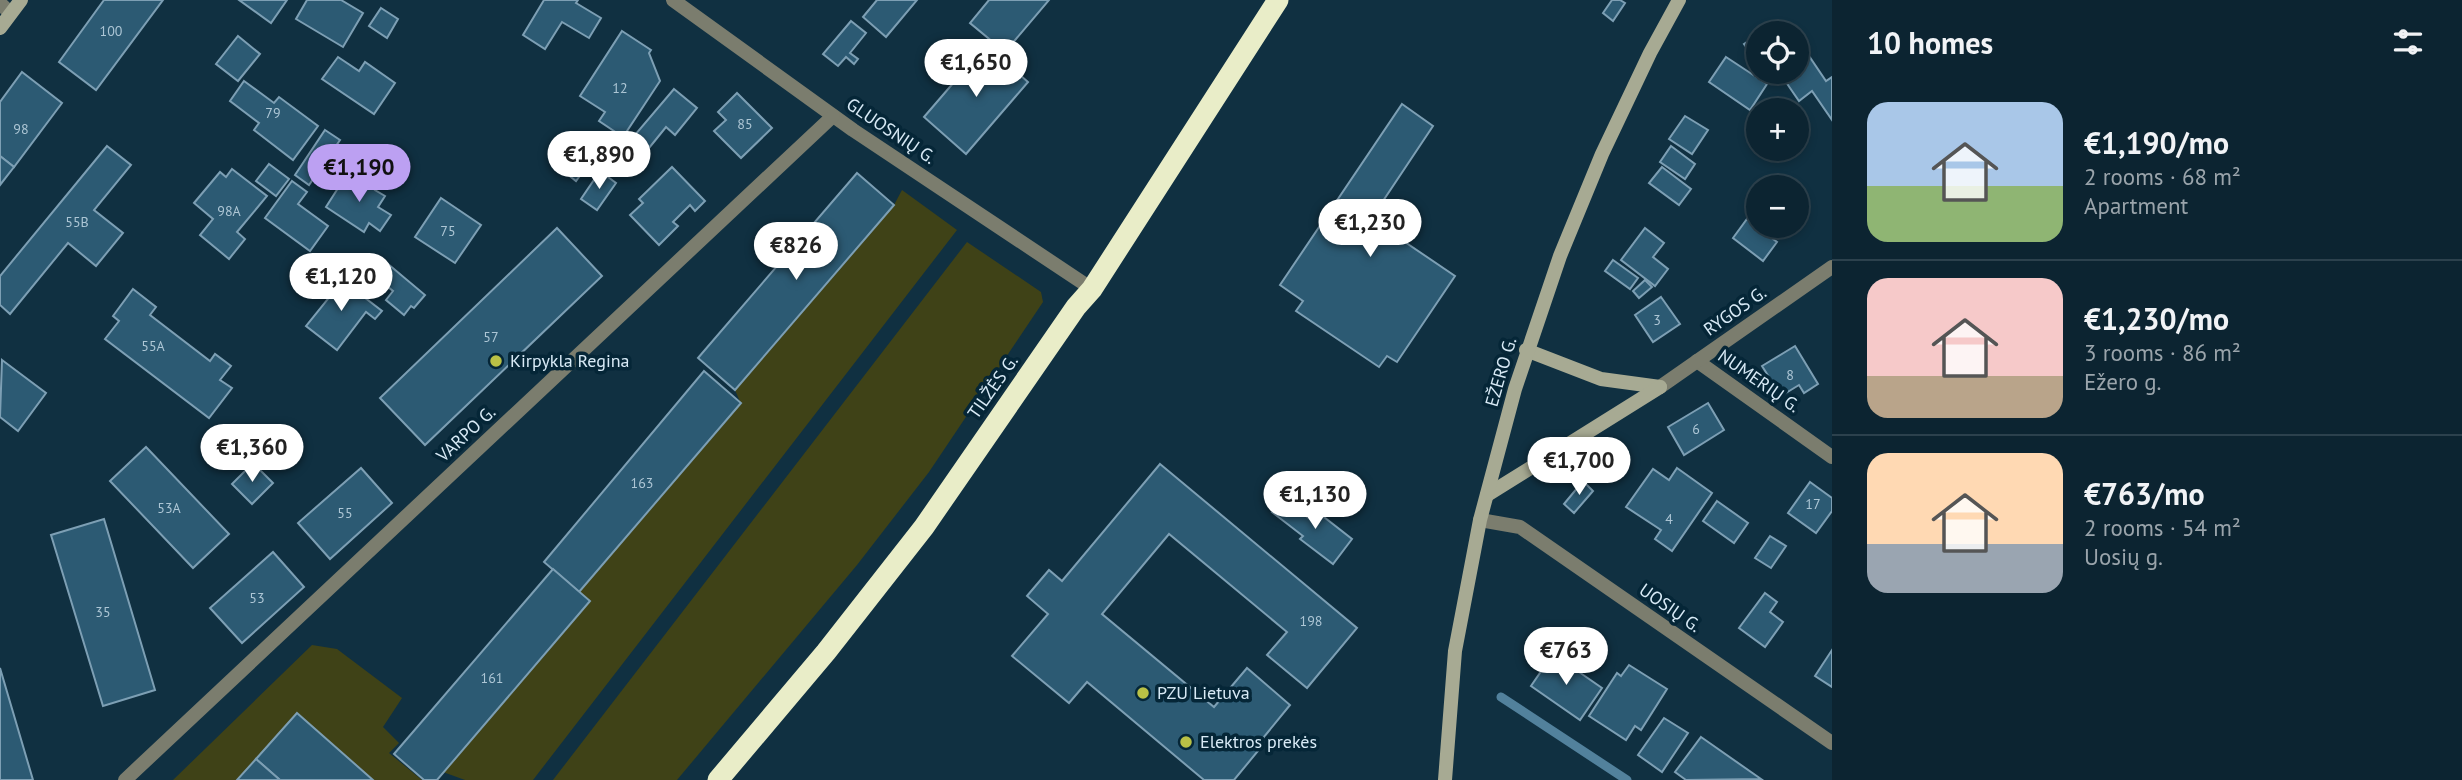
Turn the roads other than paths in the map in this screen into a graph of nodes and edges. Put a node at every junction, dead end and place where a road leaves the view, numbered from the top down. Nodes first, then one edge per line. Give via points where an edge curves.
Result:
1 (21, 0) edge
2 (673, 0) edge
3 (1278, 0) edge
4 (1679, 0) edge
5 (5, 8) edge
6 (0, 28) edge
7 (833, 116) junction
8 (1832, 267) edge
9 (1092, 289) junction
10 (1526, 350) junction
11 (1697, 361) junction
12 (1660, 387) junction
13 (1832, 457) edge
14 (1487, 495) junction
15 (1480, 520) junction
16 (1832, 743) edge
17 (125, 780) edge
18 (718, 780) edge
19 (1445, 780) edge

1 - 5 main road
2 - 7 street, GLUOSNIŲ G.
3 - 9 highway, TILŽĖS G.
4 - 10 main road, EŽERO G. via 1602,154
5 - 6 main road
7 - 9 street, GLUOSNIŲ G.
7 - 17 street, VARPO G.
8 - 11 street, RYGOS G.
9 - 18 highway, TILŽĖS G. via 924,527
10 - 12 main road via 1601,379
10 - 14 main road, EŽERO G.
11 - 12 street, RYGOS G.
11 - 13 street, NUMERIŲ G.
12 - 14 main road
14 - 15 main road, EŽERO G.
15 - 16 street, UOSIŲ G. via 1520,527
15 - 19 main road, EŽERO G. via 1455,651

